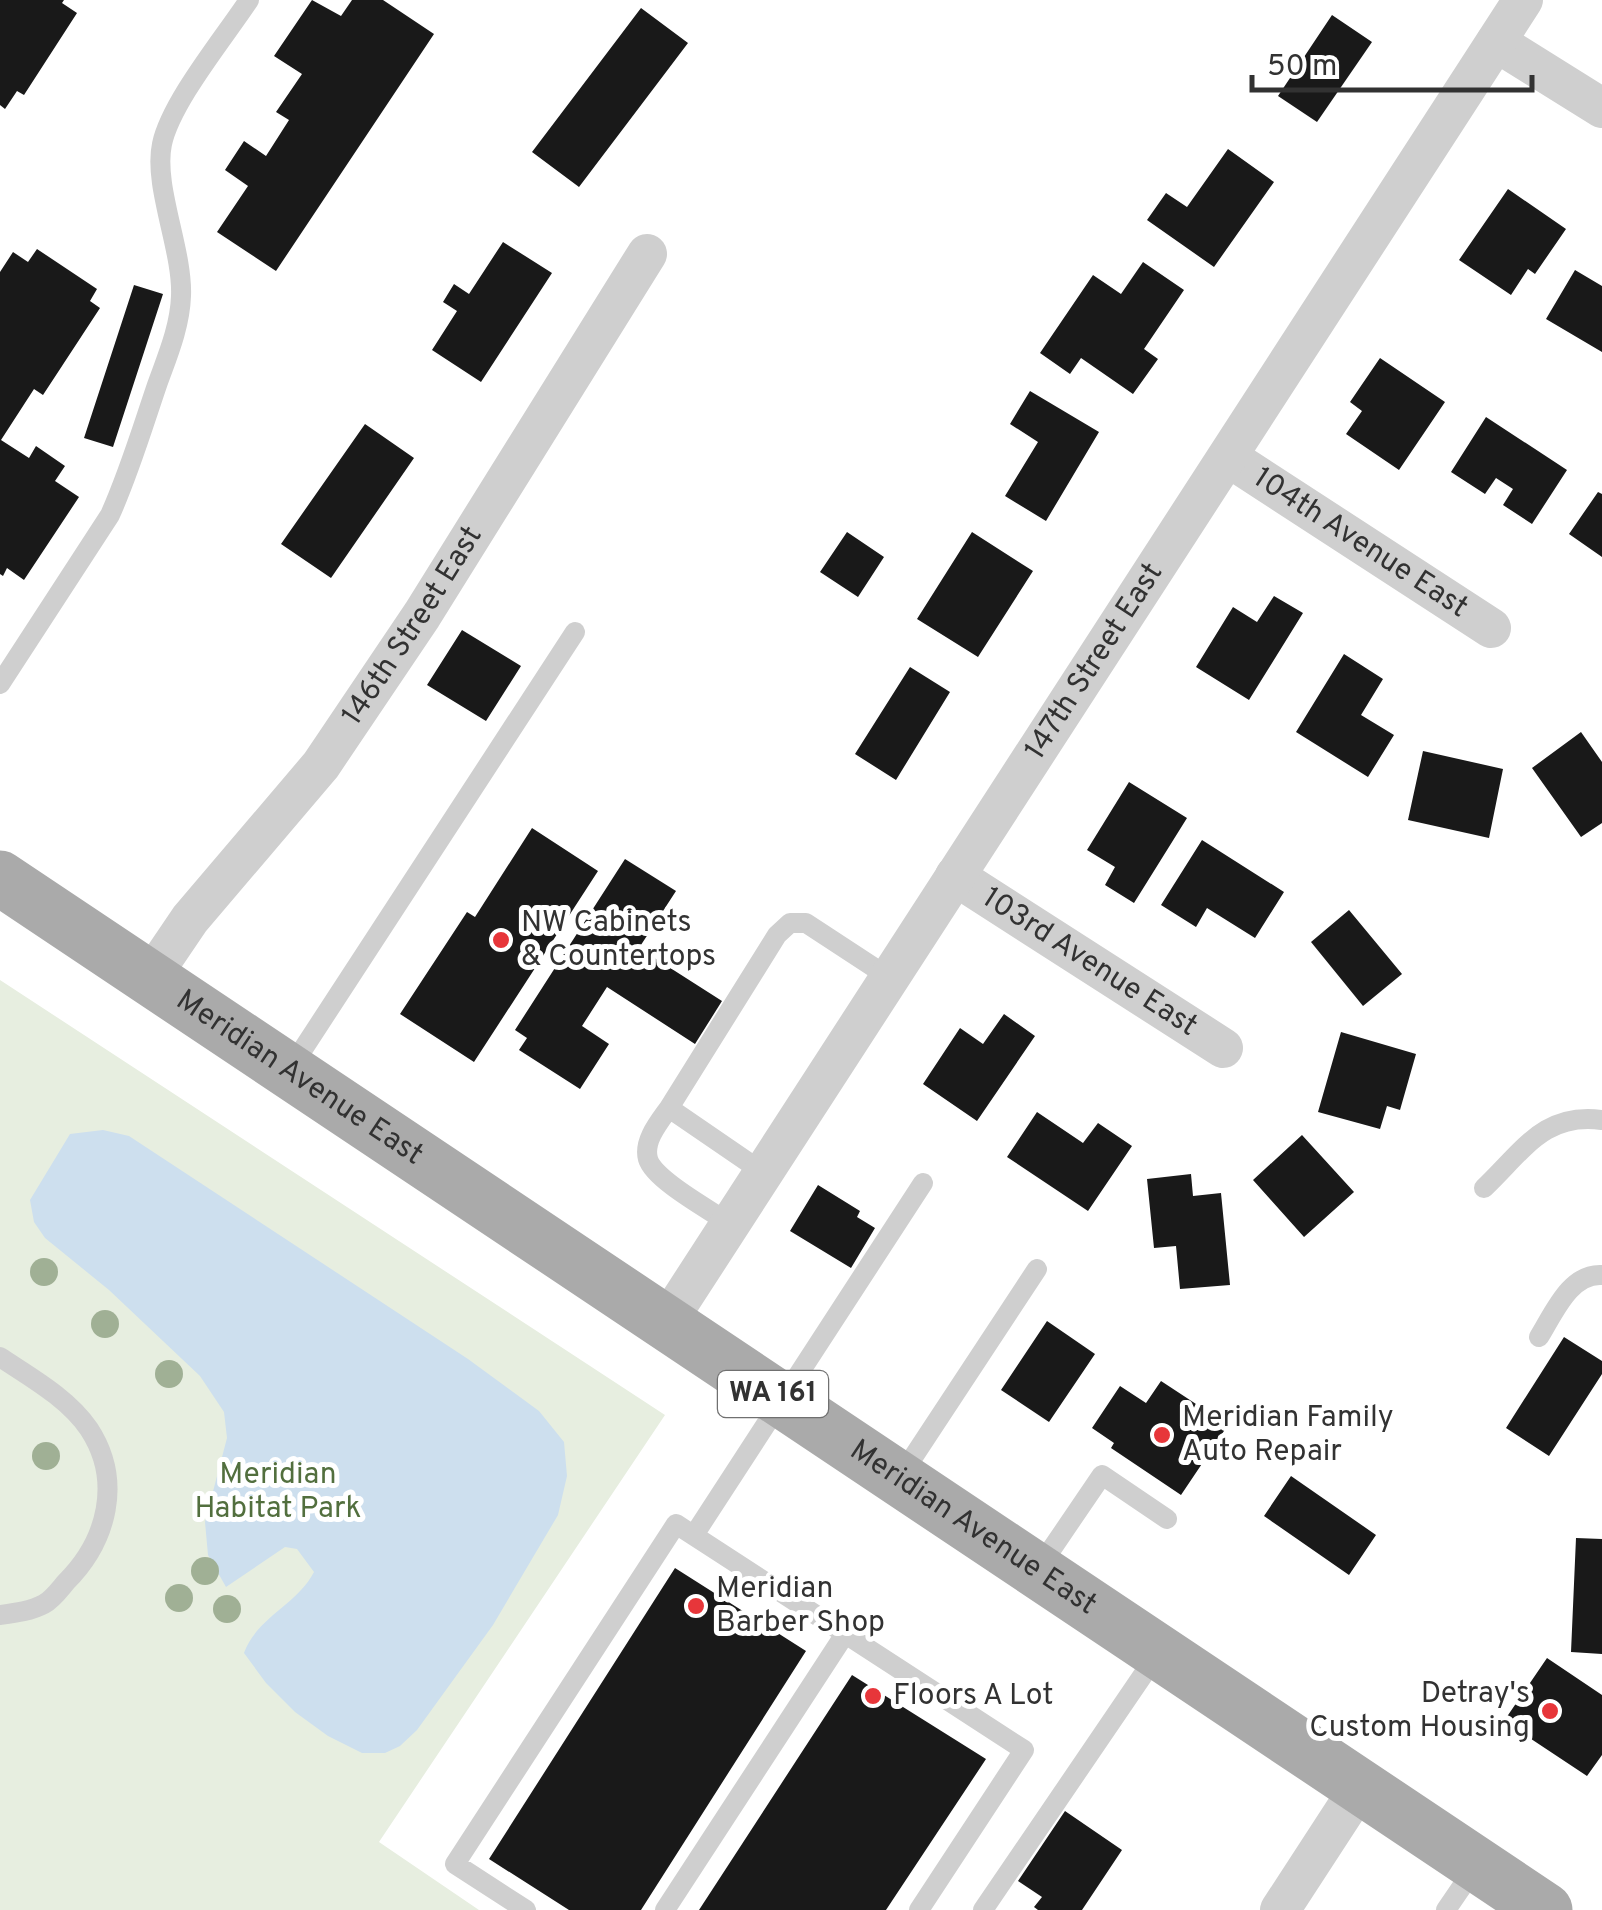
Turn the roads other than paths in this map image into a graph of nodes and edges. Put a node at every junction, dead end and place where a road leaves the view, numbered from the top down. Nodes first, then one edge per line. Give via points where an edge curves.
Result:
1 (249, 0) edge
2 (1523, 0) edge
3 (1496, 42) junction
4 (1602, 108) edge
5 (647, 254) dead end
6 (1228, 457) junction
7 (1491, 628) dead end
8 (574, 632) dead end
9 (1, 680) edge
10 (956, 876) junction
11 (0, 878) edge
12 (150, 978) junction
13 (890, 978) junction
14 (1223, 1048) dead end
15 (288, 1070) junction
16 (669, 1108) junction
17 (1602, 1120) edge
18 (764, 1173) junction
19 (923, 1183) dead end
20 (1484, 1188) dead end
21 (730, 1224) junction
22 (1036, 1269) dead end
23 (1602, 1275) edge
24 (666, 1322) junction
25 (1539, 1337) dead end
26 (0, 1357) edge
27 (782, 1400) junction
28 (899, 1479) junction
29 (1167, 1519) dead end
30 (694, 1535) junction
31 (1037, 1571) junction
32 (0, 1614) edge
33 (845, 1634) junction
34 (1159, 1652) junction
35 (1360, 1786) junction
36 (1478, 1864) junction
37 (526, 1910) edge
38 (665, 1910) edge
39 (919, 1910) edge
40 (983, 1910) edge
41 (1280, 1910) edge
42 (1446, 1910) edge
43 (1545, 1910) edge

1 - 9 lane via 171,118 161,147 178,256 178,325 123,487
2 - 3 street, 147th Street East
3 - 4 street
3 - 6 street, 147th Street East
5 - 12 street, 146th Street East via 321,764 190,919
6 - 7 street, 104th Avenue East
6 - 10 street, 147th Street East
8 - 15 lane
10 - 13 street, 147th Street East
10 - 14 street, 103rd Avenue East
11 - 12 main road, Meridian Avenue East / WA 161
12 - 15 main road, Meridian Avenue East / WA 161
13 - 16 lane via 806,923 790,923
13 - 18 street, 147th Street East
15 - 24 main road, Meridian Avenue East / WA 161
16 - 18 lane
16 - 21 lane via 650,1138 647,1158 656,1172
17 - 20 lane via 1551,1124
18 - 21 street, 147th Street East
19 - 27 lane
21 - 24 street, 147th Street East
22 - 28 lane
23 - 25 lane via 1587,1275 1572,1286
24 - 27 main road, Meridian Avenue East / WA 161
26 - 32 lane via 51,1392 88,1429 108,1481 101,1534 86,1560 46,1603
27 - 28 main road, Meridian Avenue East / WA 161
27 - 30 lane
28 - 31 main road, Meridian Avenue East / WA 161
29 - 31 lane via 1102,1475
30 - 33 lane
30 - 37 lane via 676,1524 455,1864
31 - 34 main road, Meridian Avenue East / WA 161
33 - 38 lane
33 - 39 lane via 1024,1750
34 - 35 main road, Meridian Avenue East / WA 161
34 - 40 lane
35 - 36 main road, Meridian Avenue East / WA 161
35 - 41 street
36 - 42 lane
36 - 43 main road, Meridian Avenue East / WA 161

